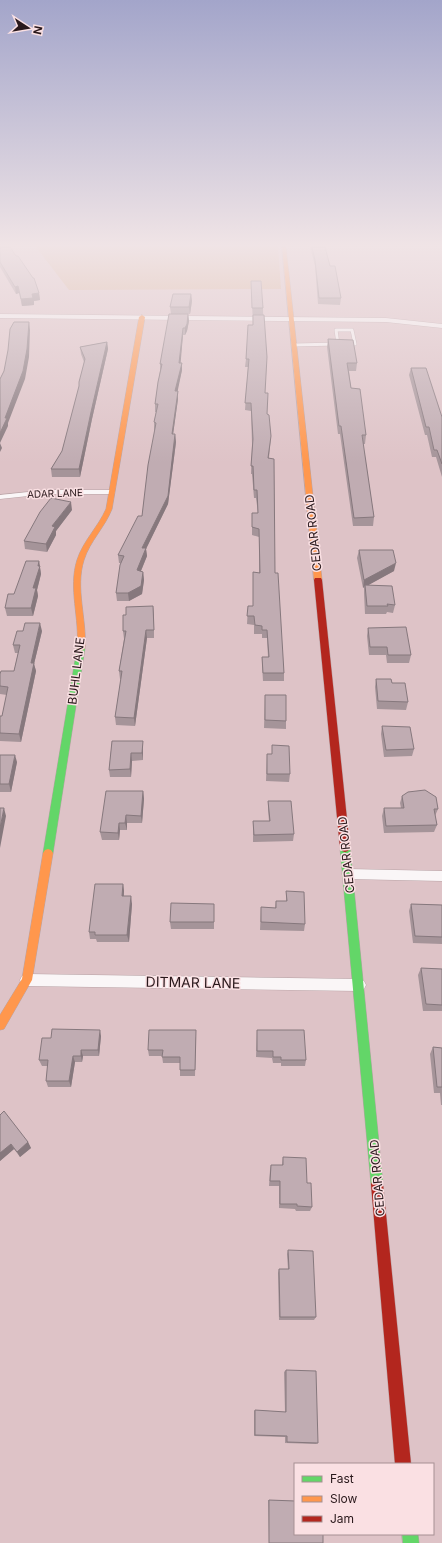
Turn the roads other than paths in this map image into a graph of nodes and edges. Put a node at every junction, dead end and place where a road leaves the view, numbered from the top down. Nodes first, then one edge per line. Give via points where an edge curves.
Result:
1 (142, 319) edge
2 (291, 319) edge
3 (355, 319) edge
4 (442, 326) edge
5 (338, 344) junction
6 (294, 345) junction
7 (111, 492) junction
8 (0, 496) edge
9 (348, 874) junction
10 (442, 876) edge
11 (27, 980) junction
12 (359, 985) junction
13 (0, 1025) edge
14 (403, 1463) edge

1 - 7 street, BUHL LANE
2 - 6 street, CEDAR ROAD
3 - 4 street
5 - 5 lane via 336,330 352,330 355,344
5 - 6 lane
6 - 9 street, CEDAR ROAD
7 - 8 street, ADAR LANE via 47,492
7 - 11 street, BUHL LANE via 105,520 79,564 77,583 82,642
9 - 10 street
9 - 12 street, CEDAR ROAD
11 - 12 street, DITMAR LANE
11 - 13 street, BUHL LANE
12 - 14 street, CEDAR ROAD

